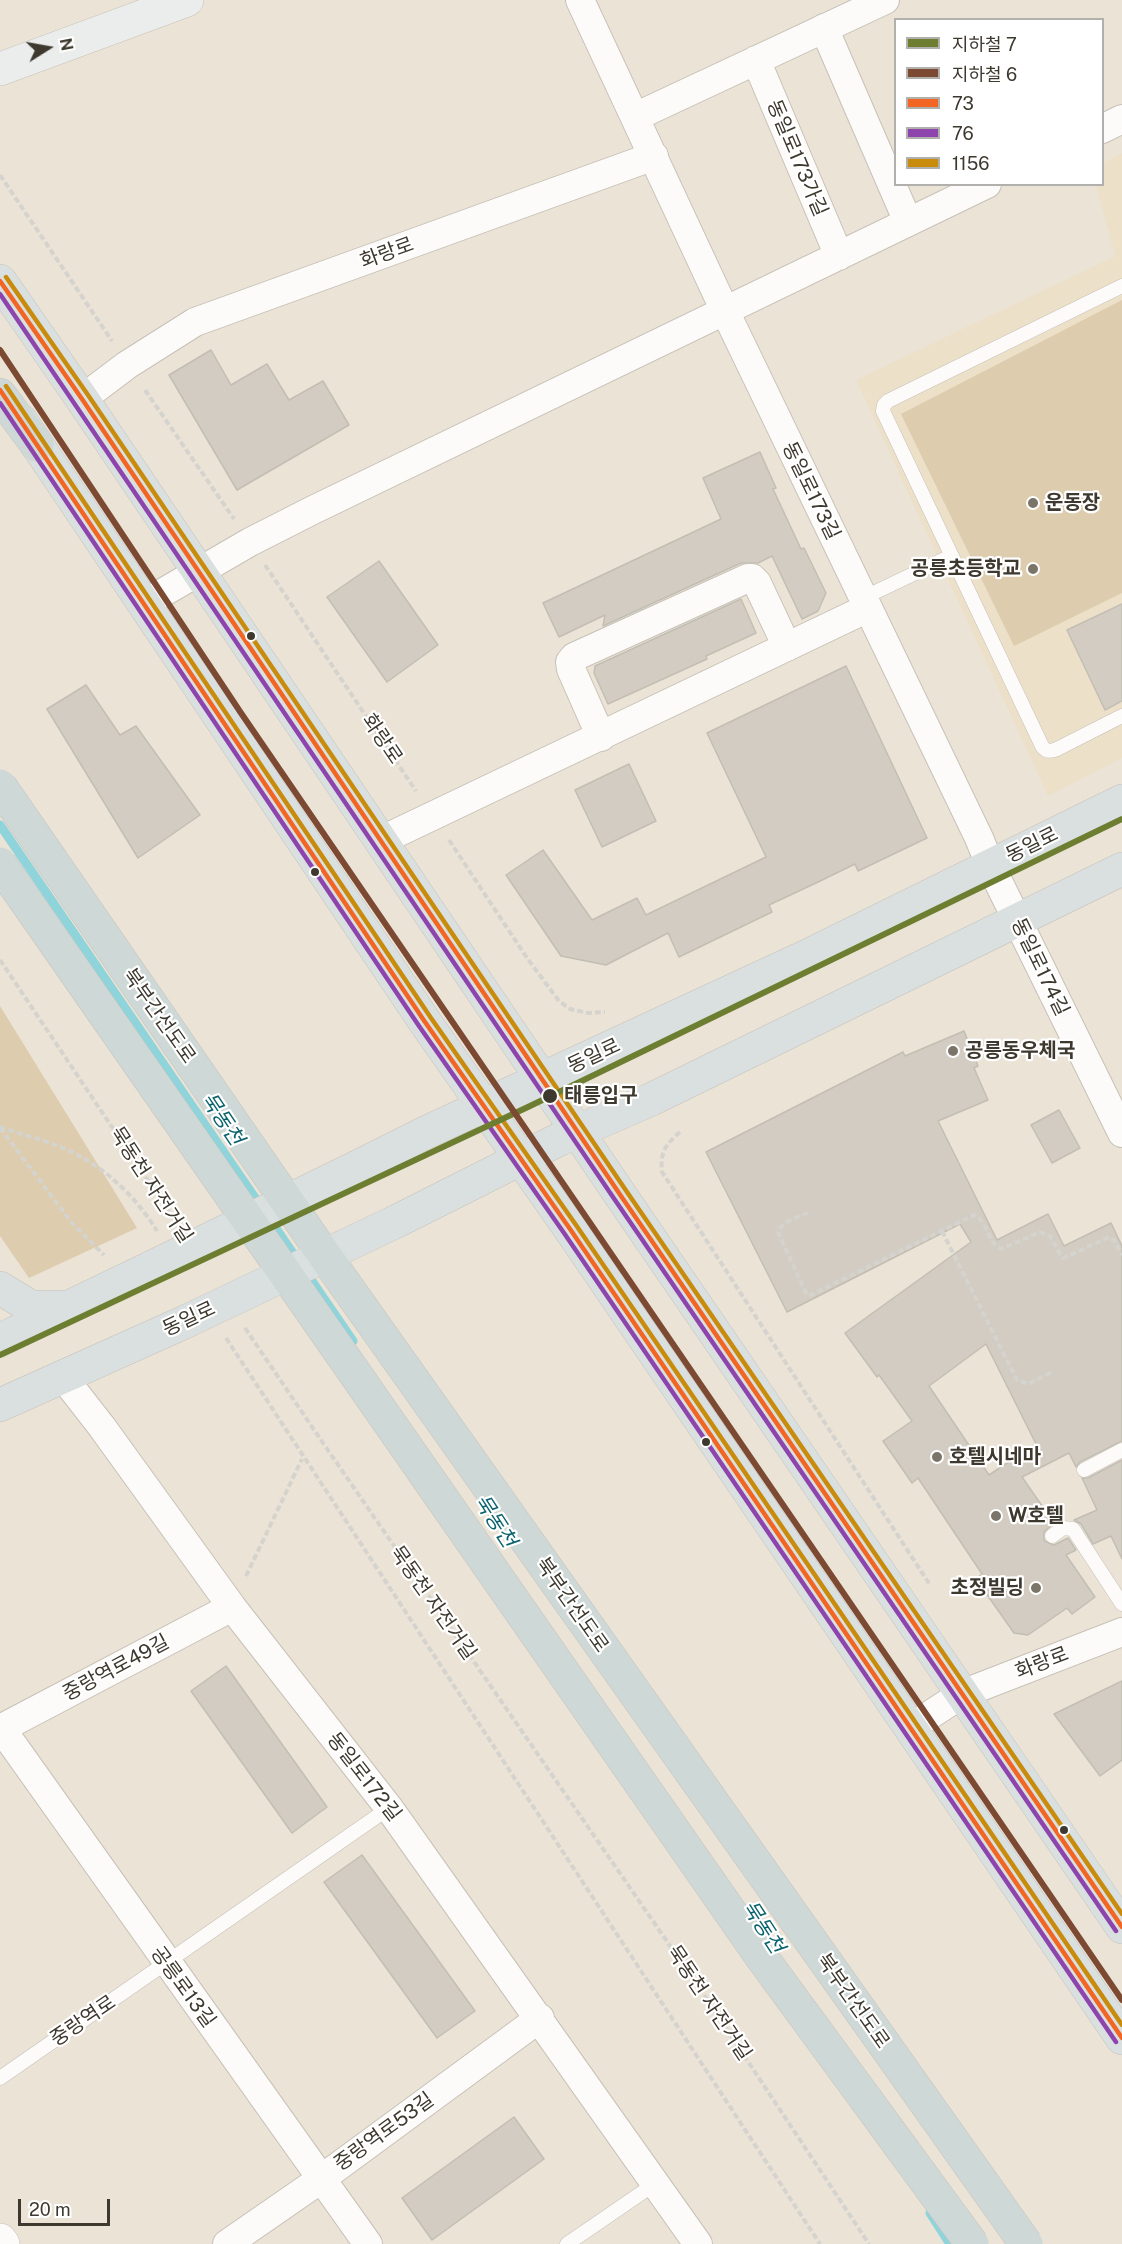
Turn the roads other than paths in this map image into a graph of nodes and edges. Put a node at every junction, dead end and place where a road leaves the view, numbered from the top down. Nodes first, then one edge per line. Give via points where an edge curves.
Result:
1 (187, 0) edge
2 (580, 0) edge
3 (885, 0) edge
4 (824, 28) junction
5 (756, 60) junction
6 (0, 69) edge
7 (635, 117) junction
8 (1122, 119) edge
9 (1104, 128) edge
10 (654, 156) junction
11 (983, 186) edge
12 (908, 222) junction
13 (839, 256) junction
14 (0, 281) edge
15 (1122, 286) edge
16 (725, 311) junction
17 (0, 390) edge
18 (0, 395) edge
19 (82, 399) junction
20 (38, 445) junction
21 (951, 556) junction
22 (198, 572) junction
23 (145, 603) junction
24 (865, 603) junction
25 (787, 647) junction
26 (1122, 716) edge
27 (601, 736) junction
28 (0, 786) edge
29 (1122, 801) edge
30 (381, 841) junction
31 (0, 864) edge
32 (990, 865) junction
33 (1122, 869) edge
34 (1017, 920) junction
35 (542, 1080) junction
36 (484, 1106) junction
37 (577, 1132) junction
38 (1122, 1133) edge
39 (522, 1159) junction
40 (0, 1288) edge
41 (67, 1307) junction
42 (0, 1340) edge
43 (63, 1377) junction
44 (0, 1405) edge
45 (1122, 1450) edge
46 (1084, 1470) dead end
47 (1052, 1536) dead end
48 (1122, 1604) edge
49 (232, 1607) junction
50 (1122, 1632) edge
51 (962, 1694) junction
52 (0, 1728) edge
53 (910, 1728) junction
54 (389, 1808) junction
55 (1122, 1927) edge
56 (166, 1964) junction
57 (540, 2018) junction
58 (1122, 2038) edge
59 (0, 2078) edge
60 (321, 2179) junction
61 (656, 2183) junction
62 (0, 2240) edge
63 (3, 2244) edge
64 (227, 2244) edge
65 (368, 2244) edge
66 (567, 2244) edge
67 (698, 2244) edge
68 (972, 2244) edge
69 (1026, 2244) edge

1 - 6 main road
2 - 7 street, 동일로173길
3 - 4 street
4 - 5 street
4 - 12 street
5 - 7 street
5 - 13 street, 동일로173가길
7 - 10 street, 동일로173길
8 - 9 street
10 - 16 street, 동일로173길
10 - 19 street, 화랑로 via 195,322
11 - 12 street
12 - 13 street
13 - 16 street
14 - 19 main road
15 - 21 lane via 884,405 884,417
16 - 22 street via 250,542
16 - 24 street, 동일로173길
17 - 20 main road
18 - 20 highway
19 - 22 main road
20 - 23 main road
21 - 24 lane
21 - 26 lane via 1045,750 1057,749
22 - 23 street
22 - 30 main road
23 - 36 main road
24 - 25 street
24 - 32 street, 동일로173길
25 - 27 street
25 - 27 street via 757,583 748,578 574,657 571,669
27 - 30 street
28 - 69 highway, 북부간선도로, bridge via 320,1249
29 - 32 main road, 동일로
30 - 35 main road
31 - 68 highway, bridge via 763,1959
32 - 34 street, 동일로174길
32 - 35 main road, 동일로
33 - 34 main road, 동일로
34 - 37 main road, 동일로
34 - 38 street, 동일로174길
35 - 36 main road, 동일로
35 - 37 main road
36 - 39 main road
36 - 41 main road, 동일로, bridge
37 - 39 main road, 동일로
37 - 51 main road
39 - 43 main road, 동일로, bridge
39 - 53 main road
40 - 41 main road via 31,1307
41 - 42 main road, 동일로
43 - 44 main road, 동일로
43 - 49 street, 동일로172길
45 - 46 lane
47 - 48 lane via 1063,1528 1073,1529
49 - 52 street, 중랑역로49길
49 - 54 street, 동일로172길
50 - 51 street, 화랑로
51 - 53 street, 화랑로
51 - 55 main road
52 - 56 street, 공릉로13길
53 - 58 main road
54 - 56 lane, 중랑역로
54 - 57 street, 동일로172길
56 - 59 lane, 중랑역로
56 - 60 street, 공릉로13길
57 - 60 street, 중랑역로53길
57 - 61 street, 동일로172길
60 - 64 street, 중랑역로53길
60 - 65 street, 공릉로13길
61 - 66 lane
61 - 67 street, 동일로172길
62 - 63 street

